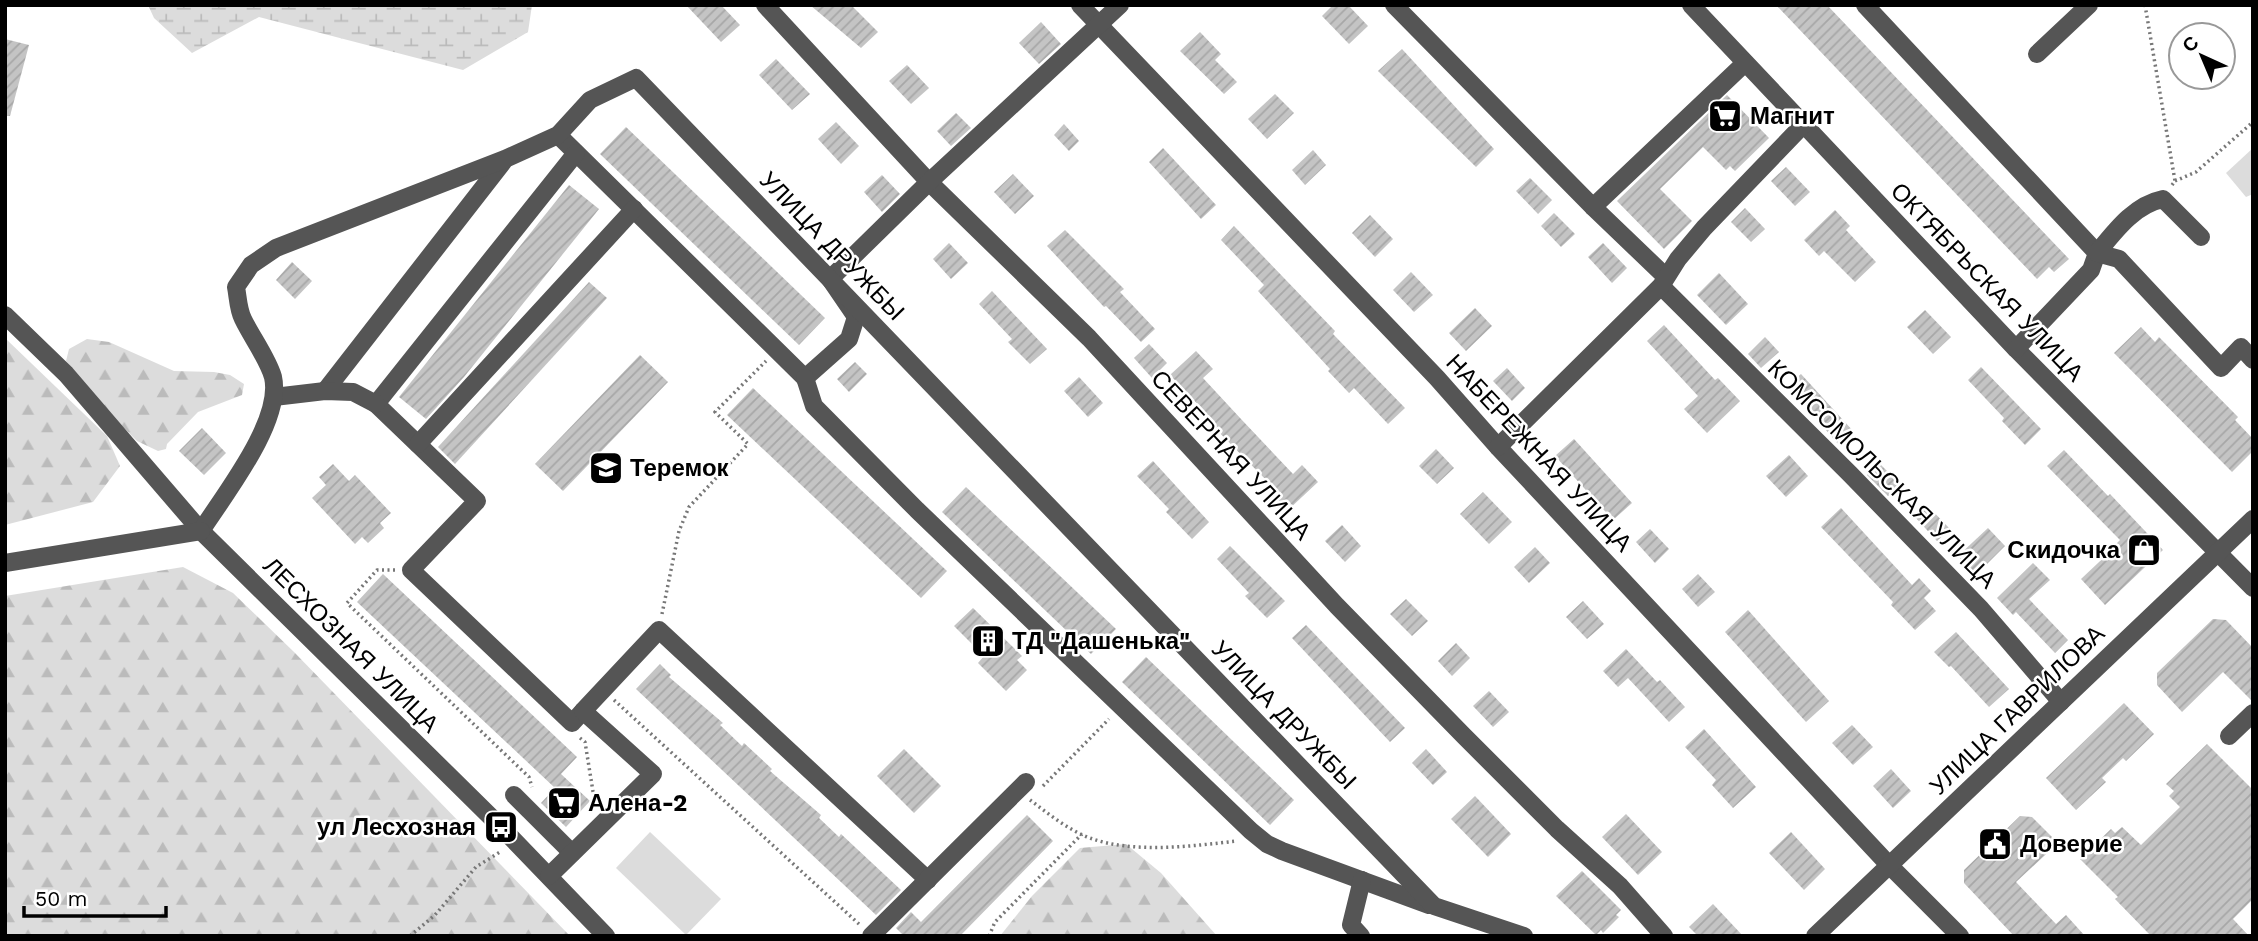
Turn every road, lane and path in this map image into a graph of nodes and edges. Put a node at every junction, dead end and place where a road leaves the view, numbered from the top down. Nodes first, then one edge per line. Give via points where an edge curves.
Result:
1 (765, 5) edge
2 (1080, 5) edge
3 (1120, 5) edge
4 (1394, 5) edge
5 (1691, 5) edge
6 (1865, 5) edge
7 (2089, 5) edge
8 (2146, 5) edge
9 (1099, 25) junction
10 (2037, 54) dead end
11 (1745, 64) junction
12 (2253, 122) edge
13 (1802, 125) junction
14 (558, 135) junction
15 (576, 153) junction
16 (505, 159) junction
17 (2175, 181) junction
18 (929, 183) junction
19 (2163, 199) junction
20 (1593, 207) junction
21 (634, 209) junction
22 (2201, 237) dead end
23 (2097, 253) junction
24 (830, 279) junction
25 (1663, 281) junction
26 (5, 315) edge
27 (2016, 349) junction
28 (777, 350) junction
29 (2253, 360) edge
30 (805, 378) junction
31 (325, 391) junction
32 (274, 397) junction
33 (376, 404) junction
34 (418, 444) junction
35 (1498, 447) junction
36 (2253, 519) edge
37 (201, 531) junction
38 (2217, 552) junction
39 (5, 563) edge
40 (411, 570) junction
41 (2253, 588) edge
42 (659, 630) junction
43 (612, 699) dead end
44 (2061, 702) junction
45 (1121, 707) junction
46 (583, 711) junction
47 (2253, 713) edge
48 (2229, 736) dead end
49 (1028, 787) junction
50 (514, 795) dead end
51 (530, 811) junction
52 (1082, 834) junction
53 (1260, 838) junction
54 (516, 843) junction
55 (572, 853) junction
56 (1889, 865) junction
57 (548, 876) junction
58 (928, 880) junction
59 (1362, 880) junction
60 (1434, 906) junction
61 (871, 935) edge
62 (410, 936) edge
63 (606, 936) edge
64 (989, 936) edge
65 (1361, 936) edge
66 (1524, 936) edge
67 (1664, 936) edge
68 (1815, 936) edge
69 (1960, 936) edge

1 - 18 street, СЕВЕРНАЯ УЛИЦА
2 - 9 street, НАБЕРЕЖНАЯ УЛИЦА
3 - 9 street
4 - 20 street, КОМСОМОЛЬСКАЯ УЛИЦА
5 - 11 street, ОКТЯБРЬСКАЯ УЛИЦА
6 - 23 street
7 - 10 street
8 - 17 path
9 - 18 street
9 - 35 street, НАБЕРЕЖНАЯ УЛИЦА
11 - 13 street, ОКТЯБРЬСКАЯ УЛИЦА
11 - 20 street
12 - 17 path via 2196,172
13 - 25 street via 1704,228
13 - 27 street, ОКТЯБРЬСКАЯ УЛИЦА
14 - 15 street
14 - 16 street, УЛИЦА ДРУЖБЫ
14 - 24 street, УЛИЦА ДРУЖБЫ via 590,100 636,78
15 - 21 street
15 - 33 street
16 - 31 street
16 - 32 street, УЛИЦА ДРУЖБЫ via 276,248 251,265 236,287 239,306 272,376
17 - 19 path
18 - 24 street
18 - 67 street, СЕВЕРНАЯ УЛИЦА via 1089,338 1337,606 1557,829 1620,886
19 - 22 street
19 - 23 street via 2148,202 2120,224
20 - 25 street, КОМСОМОЛЬСКАЯ УЛИЦА
21 - 28 street
21 - 34 street
23 - 27 street via 2091,270
23 - 29 street via 2119,259 2221,368 2241,347
24 - 30 street via 856,317 849,339
24 - 60 street, УЛИЦА ДРУЖБЫ
25 - 35 street
25 - 44 street, КОМСОМОЛЬСКАЯ УЛИЦА via 1981,608
26 - 37 street, ЛЕСХОЗНАЯ УЛИЦА via 66,374
27 - 38 street, ОКТЯБРЬСКАЯ УЛИЦА
28 - 30 street
28 - 42 path via 715,412 748,444 689,507 679,531
30 - 45 street via 814,406
31 - 32 street
31 - 33 street via 353,392
32 - 37 street via 256,444
33 - 34 street
34 - 40 street via 477,501
35 - 56 street, НАБЕРЕЖНАЯ УЛИЦА
36 - 38 street, УЛИЦА ГАВРИЛОВА
37 - 39 street
37 - 54 street, ЛЕСХОЗНАЯ УЛИЦА
38 - 41 street, ОКТЯБРЬСКАЯ УЛИЦА
38 - 44 street, УЛИЦА ГАВРИЛОВА
40 - 46 street via 572,723
40 - 51 path via 377,570 347,603 529,776 536,804
42 - 46 street
42 - 58 street
43 - 61 path
44 - 56 street, УЛИЦА ГАВРИЛОВА
45 - 49 path
45 - 53 street
46 - 55 street via 653,774
47 - 48 street
49 - 52 path via 1061,822
49 - 58 street
50 - 51 street
51 - 55 street
52 - 53 path via 1121,846 1193,846
52 - 64 path via 995,922
53 - 59 street via 1282,851
54 - 57 street, ЛЕСХОЗНАЯ УЛИЦА
54 - 62 path via 476,867 435,915
55 - 57 street
56 - 68 street, УЛИЦА ГАВРИЛОВА
56 - 69 street, НАБЕРЕЖНАЯ УЛИЦА
57 - 63 street, ЛЕСХОЗНАЯ УЛИЦА
58 - 61 street
59 - 60 street
59 - 65 street via 1351,925
60 - 66 street, УЛИЦА ДРУЖБЫ

